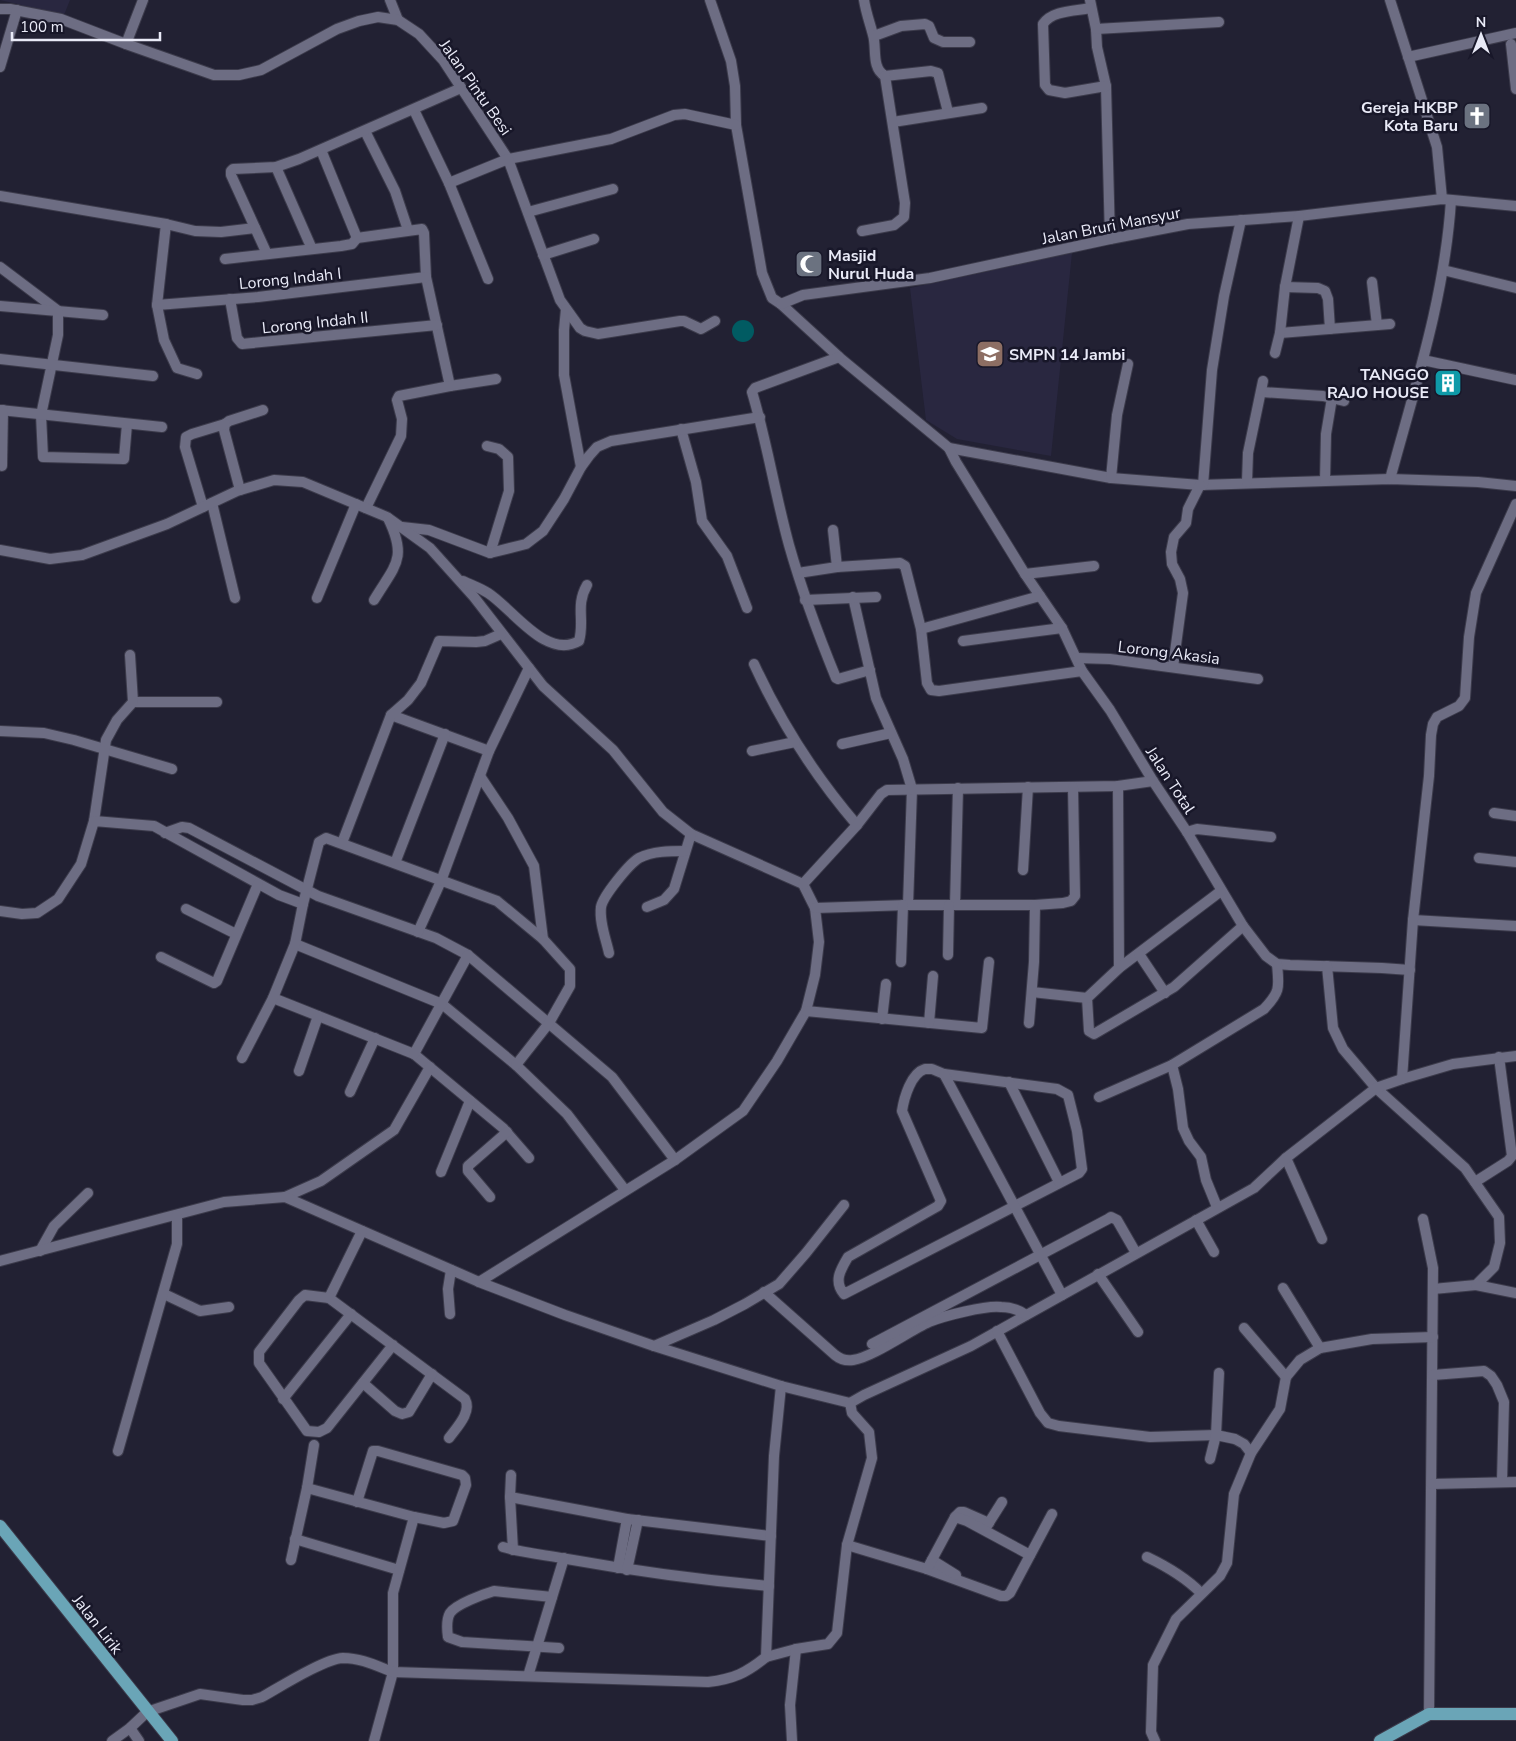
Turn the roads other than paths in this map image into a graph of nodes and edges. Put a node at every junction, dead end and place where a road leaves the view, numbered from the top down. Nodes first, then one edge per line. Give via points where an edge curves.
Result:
1 (143, 0) edge
2 (390, 0) edge
3 (710, 0) edge
4 (864, 0) edge
5 (1390, 0) edge
6 (1091, 4) edge
7 (0, 9) edge
8 (17, 10) junction
9 (398, 20) junction
10 (1219, 22) dead end
11 (1096, 29) junction
12 (1516, 33) edge
13 (874, 36) junction
14 (970, 42) dead end
15 (126, 44) junction
16 (1511, 44) dead end
17 (1408, 56) junction
18 (0, 67) edge
19 (885, 76) junction
20 (1106, 86) junction
21 (461, 88) junction
22 (1516, 89) edge
23 (982, 108) dead end
24 (414, 110) junction
25 (948, 112) junction
26 (892, 122) junction
27 (736, 125) junction
28 (365, 131) junction
29 (321, 150) junction
30 (508, 160) junction
31 (276, 167) junction
32 (449, 183) junction
33 (613, 189) dead end
34 (0, 196) edge
35 (1446, 200) junction
36 (1516, 206) edge
37 (528, 212) junction
38 (1299, 216) junction
39 (1240, 220) junction
40 (166, 224) junction
41 (255, 228) junction
42 (408, 230) junction
43 (862, 232) dead end
44 (357, 238) junction
45 (594, 239) dead end
46 (1110, 239) junction
47 (312, 249) junction
48 (268, 254) junction
49 (543, 255) junction
50 (226, 259) dead end
51 (0, 267) edge
52 (1443, 270) junction
53 (426, 277) junction
54 (488, 279) dead end
55 (1372, 282) dead end
56 (1285, 287) junction
57 (1516, 288) edge
58 (230, 299) junction
59 (781, 304) junction
60 (157, 305) junction
61 (0, 306) edge
62 (566, 309) junction
63 (58, 310) junction
64 (103, 315) dead end
65 (715, 321) dead end
66 (1390, 324) dead end
67 (437, 325) junction
68 (1377, 325) junction
69 (1330, 329) junction
70 (1280, 333) junction
71 (1275, 353) dead end
72 (839, 358) junction
73 (0, 359) edge
74 (1423, 360) junction
75 (52, 364) junction
76 (1128, 364) dead end
77 (196, 374) dead end
78 (153, 376) dead end
79 (496, 379) dead end
80 (1516, 380) edge
81 (1263, 381) dead end
82 (450, 386) junction
83 (1262, 392) junction
84 (1332, 398) junction
85 (1344, 401) dead end
86 (1, 410) edge
87 (263, 410) dead end
88 (41, 416) junction
89 (760, 417) junction
90 (127, 424) junction
91 (225, 424) junction
92 (162, 427) dead end
93 (681, 430) junction
94 (487, 446) dead end
95 (949, 448) junction
96 (2, 466) dead end
97 (581, 467) junction
98 (1111, 478) junction
99 (1390, 479) junction
100 (1325, 481) junction
101 (1247, 482) junction
102 (1201, 485) junction
103 (1516, 486) edge
104 (240, 490) junction
105 (1516, 504) edge
106 (208, 505) junction
107 (361, 506) junction
108 (387, 517) junction
109 (400, 527) junction
110 (833, 530) dead end
111 (0, 550) edge
112 (490, 553) junction
113 (1094, 566) dead end
114 (837, 567) junction
115 (798, 572) junction
116 (1025, 574) junction
117 (457, 578) junction
118 (587, 585) dead end
119 (1040, 596) junction
120 (852, 597) junction
121 (876, 597) dead end
122 (235, 598) dead end
123 (317, 598) dead end
124 (374, 600) dead end
125 (805, 600) junction
126 (747, 608) dead end
127 (1062, 628) junction
128 (921, 629) junction
129 (501, 634) junction
130 (963, 641) dead end
131 (130, 655) dead end
132 (1077, 658) junction
133 (754, 664) dead end
134 (1172, 667) junction
135 (529, 668) junction
136 (870, 670) junction
137 (1082, 671) junction
138 (1258, 679) dead end
139 (133, 702) junction
140 (217, 702) dead end
141 (391, 715) junction
142 (0, 731) edge
143 (891, 733) junction
144 (444, 734) junction
145 (795, 742) junction
146 (842, 744) dead end
147 (105, 750) junction
148 (489, 751) junction
149 (752, 751) dead end
150 (172, 769) dead end
151 (480, 776) junction
152 (1153, 781) junction
153 (1118, 786) junction
154 (1028, 787) junction
155 (1073, 787) junction
156 (958, 788) junction
157 (912, 789) junction
158 (1494, 813) dead end
159 (1516, 816) edge
160 (94, 821) junction
161 (857, 825) junction
162 (1187, 832) junction
163 (165, 833) junction
164 (691, 834) junction
165 (1271, 837) dead end
166 (342, 843) junction
167 (685, 852) junction
168 (1479, 858) dead end
169 (1516, 862) edge
170 (395, 863) junction
171 (1023, 870) dead end
172 (441, 881) junction
173 (258, 884) junction
174 (803, 884) junction
175 (306, 890) junction
176 (1221, 891) junction
177 (303, 904) junction
178 (905, 905) junction
179 (952, 905) junction
180 (1035, 905) junction
181 (647, 907) dead end
182 (815, 908) junction
183 (186, 909) dead end
184 (0, 911) edge
185 (1412, 920) junction
186 (1242, 926) junction
187 (1516, 926) edge
188 (418, 932) junction
189 (236, 934) junction
190 (543, 939) junction
191 (295, 944) junction
192 (610, 953) dead end
193 (1139, 954) junction
194 (468, 955) junction
195 (948, 955) dead end
196 (161, 957) dead end
197 (901, 962) dead end
198 (989, 962) dead end
199 (1277, 964) junction
200 (1327, 966) junction
201 (1119, 968) junction
202 (1410, 970) junction
203 (933, 976) dead end
204 (886, 984) dead end
205 (1032, 992) junction
206 (1164, 993) junction
207 (273, 998) junction
208 (1087, 998) junction
209 (442, 1004) junction
210 (806, 1011) junction
211 (318, 1016) junction
212 (882, 1019) junction
213 (549, 1023) junction
214 (929, 1023) junction
215 (1029, 1024) dead end
216 (375, 1038) junction
217 (414, 1054) junction
218 (1516, 1056) edge
219 (1499, 1057) junction
220 (242, 1058) dead end
221 (516, 1065) junction
222 (1172, 1065) junction
223 (430, 1067) junction
224 (299, 1071) dead end
225 (944, 1074) junction
226 (1402, 1078) junction
227 (1009, 1082) junction
228 (1376, 1088) junction
229 (350, 1092) dead end
230 (1099, 1097) dead end
231 (470, 1101) junction
232 (507, 1132) junction
233 (1514, 1156) edge
234 (529, 1158) dead end
235 (1286, 1158) junction
236 (675, 1160) junction
237 (441, 1172) dead end
238 (1060, 1182) junction
239 (1476, 1182) junction
240 (626, 1190) junction
241 (88, 1192) dead end
242 (286, 1197) junction
243 (490, 1197) dead end
244 (844, 1205) dead end
245 (1014, 1206) junction
246 (1217, 1207) junction
247 (177, 1215) junction
248 (1423, 1219) dead end
249 (1196, 1220) junction
250 (362, 1231) junction
251 (1322, 1238) dead end
252 (40, 1251) junction
253 (1214, 1252) dead end
254 (1136, 1254) junction
255 (1040, 1255) junction
256 (0, 1262) edge
257 (450, 1270) junction
258 (1098, 1274) junction
259 (479, 1282) junction
260 (1476, 1285) junction
261 (1283, 1288) dead end
262 (1433, 1288) junction
263 (764, 1292) junction
264 (1516, 1293) edge
265 (164, 1294) junction
266 (1062, 1295) junction
267 (329, 1298) junction
268 (229, 1307) dead end
269 (351, 1314) junction
270 (450, 1314) dead end
271 (1026, 1315) junction
272 (1244, 1328) dead end
273 (997, 1331) junction
274 (1138, 1332) dead end
275 (1433, 1338) junction
276 (872, 1344) dead end
277 (393, 1345) junction
278 (654, 1346) junction
279 (1320, 1348) junction
280 (1219, 1373) dead end
281 (432, 1374) junction
282 (1433, 1376) junction
283 (1286, 1377) junction
284 (363, 1383) junction
285 (781, 1386) junction
286 (283, 1399) junction
287 (850, 1403) junction
288 (1216, 1435) junction
289 (449, 1438) dead end
290 (314, 1445) dead end
291 (118, 1451) dead end
292 (1250, 1453) junction
293 (1210, 1459) dead end
294 (511, 1475) dead end
295 (1502, 1481) junction
296 (1516, 1482) edge
297 (1432, 1484) junction
298 (307, 1488) junction
299 (510, 1498) junction
300 (357, 1502) junction
301 (1002, 1502) dead end
302 (1052, 1514) dead end
303 (414, 1517) junction
304 (632, 1519) junction
305 (0, 1526) edge
306 (987, 1527) junction
307 (771, 1536) junction
308 (295, 1539) junction
309 (847, 1545) junction
310 (1030, 1555) junction
311 (1147, 1557) dead end
312 (564, 1558) junction
313 (291, 1560) dead end
314 (929, 1564) junction
315 (622, 1569) junction
316 (399, 1570) junction
317 (769, 1586) junction
318 (1202, 1593) junction
319 (552, 1596) junction
320 (538, 1646) junction
321 (559, 1648) dead end
322 (796, 1649) junction
323 (766, 1657) junction
324 (393, 1672) junction
325 (528, 1676) junction
326 (147, 1712) junction
327 (1429, 1714) junction
328 (1516, 1714) edge
329 (130, 1728) junction
330 (112, 1741) edge
331 (139, 1741) edge
332 (172, 1741) edge
333 (374, 1741) edge
334 (792, 1741) edge
335 (1155, 1741) edge
336 (1380, 1741) edge

1 - 15 street
2 - 9 street
3 - 27 street via 731,61 736,86
4 - 13 street
5 - 17 street
6 - 11 street
6 - 20 street via 1053,14 1043,24 1045,85 1049,90 1065,92
7 - 8 street, Jalan Pintu Besi
8 - 15 street, Jalan Pintu Besi via 61,19
8 - 18 street
9 - 15 street, Jalan Pintu Besi via 378,17 359,21 337,29 261,70 239,75 214,75
9 - 21 street, Jalan Pintu Besi via 419,34 443,60
10 - 11 street
11 - 20 street
12 - 17 street
13 - 14 street via 901,26 925,24 934,38 943,42
13 - 19 street via 877,65
16 - 22 street
17 - 35 street via 1437,148
19 - 25 street via 938,73
19 - 26 street
20 - 46 street
21 - 24 street
21 - 30 street, Jalan Pintu Besi
23 - 25 street
24 - 28 street
24 - 32 street
25 - 26 street
26 - 43 street via 906,203 904,217 894,225
27 - 30 street, Jalan Pintu Besi via 685,114 674,115 611,139
27 - 59 street via 762,272 772,298
28 - 29 street
28 - 42 street via 395,191
29 - 31 street
29 - 44 street
30 - 32 street
30 - 37 street
31 - 41 street via 231,171
31 - 47 street
32 - 54 street
33 - 37 street
34 - 40 street
35 - 36 street, Jalan Bruri Mansyur
35 - 38 street, Jalan Bruri Mansyur
35 - 52 street
37 - 49 street
38 - 39 street, Jalan Bruri Mansyur
38 - 56 street
39 - 46 street, Jalan Bruri Mansyur via 1188,224
39 - 102 street via 1212,370
40 - 41 street via 207,232
40 - 60 street
41 - 48 street
42 - 44 street
42 - 53 street via 424,230
44 - 47 street via 352,244
45 - 49 street
46 - 59 street, Jalan Bruri Mansyur via 930,278 803,295
47 - 48 street
48 - 50 street
49 - 62 street
51 - 63 street
52 - 57 street
52 - 74 street
53 - 58 street, Lorong Indah I
53 - 67 street
55 - 68 street
56 - 69 street via 1325,291
56 - 70 street
58 - 60 street, Lorong Indah I
58 - 67 street, Lorong Indah II via 237,338 242,344
59 - 72 street
60 - 77 street via 164,340 177,368
61 - 63 street
62 - 65 street via 585,332 598,334 680,321 701,329
62 - 97 street via 564,375
63 - 64 street
63 - 75 street via 58,335
66 - 68 street
67 - 82 street
68 - 69 street
69 - 70 street
70 - 71 street
72 - 89 street via 755,388 752,392
72 - 95 street
73 - 75 street
74 - 80 street
74 - 99 street
75 - 78 street
75 - 88 street
76 - 98 street
79 - 82 street
81 - 83 street
82 - 107 street via 399,396 401,436
83 - 84 street
83 - 101 street via 1248,453
84 - 85 street
84 - 100 street via 1326,434
86 - 88 street
86 - 96 street
87 - 91 street
88 - 90 street
88 - 90 street via 43,457 124,459
89 - 93 street
89 - 115 street
90 - 92 street
91 - 104 street
91 - 106 street via 186,437 185,447
93 - 97 street via 611,441 597,447
93 - 126 street via 696,482 702,521 728,556
94 - 112 street via 499,449 508,457 510,472 509,491
95 - 98 street
95 - 116 street, Jalan Total
97 - 112 street via 543,531 526,544
98 - 102 street
99 - 100 street
99 - 103 street
100 - 101 street
101 - 102 street
102 - 134 street via 1188,509 1186,522 1174,537 1171,552 1183,593
104 - 106 street
104 - 107 street via 274,480 303,482
105 - 185 street via 1476,593 1469,637 1466,698 1459,706 1437,717 1433,724
106 - 111 street via 167,524 82,555 50,559
106 - 122 street
107 - 108 street
107 - 123 street
108 - 109 street
108 - 124 street via 396,534 397,562
109 - 112 street via 429,530
109 - 117 street via 430,548
110 - 114 street
113 - 116 street
114 - 115 street
114 - 128 street via 900,563 905,566
115 - 125 street
116 - 119 street, Jalan Total
117 - 118 street via 488,593 538,636 559,646 571,646 579,641 582,595
117 - 129 street
119 - 127 street, Jalan Total
119 - 128 street
120 - 121 street
120 - 125 street
120 - 136 street
125 - 136 street via 836,678
127 - 130 street
127 - 132 street, Jalan Total
128 - 137 street via 927,684 931,690
129 - 135 street
129 - 141 street via 485,641 439,641 421,683
131 - 139 street
132 - 134 street, Lorong Akasia
132 - 137 street, Jalan Total
133 - 145 street
134 - 138 street, Lorong Akasia
135 - 148 street
135 - 164 street via 543,686 612,750 663,812
136 - 143 street via 876,698
137 - 152 street, Jalan Total
139 - 140 street
139 - 147 street via 117,720 106,740
141 - 144 street
141 - 166 street
142 - 147 street via 44,733
143 - 146 street
143 - 157 street
144 - 148 street
144 - 170 street
145 - 149 street
145 - 161 street
147 - 150 street
147 - 160 street
148 - 151 street
151 - 172 street
151 - 190 street via 534,866
152 - 153 street
152 - 162 street, Jalan Total
153 - 155 street
153 - 201 street
154 - 155 street
154 - 156 street
154 - 171 street
155 - 180 street via 1075,896 1063,903
156 - 157 street
156 - 179 street
157 - 161 street via 887,790
157 - 178 street
158 - 159 street
160 - 163 street via 154,826
160 - 184 street via 81,864 58,899 36,913
161 - 174 street
162 - 165 street via 1197,829
162 - 176 street, Jalan Total
163 - 173 street
163 - 175 street via 188,828
164 - 167 street
164 - 174 street
166 - 170 street
166 - 175 street via 326,838 319,842
167 - 181 street via 674,889 664,900
167 - 192 street via 664,851 639,858 613,885 601,906
168 - 169 street
170 - 172 street
172 - 188 street
172 - 190 street via 497,901
173 - 177 street
173 - 189 street
174 - 182 street
175 - 177 street
175 - 188 street
176 - 186 street, Jalan Total
176 - 193 street
177 - 191 street
178 - 179 street
178 - 182 street
178 - 197 street
179 - 180 street
179 - 195 street
180 - 205 street
182 - 210 street via 819,942
183 - 189 street
185 - 187 street
185 - 202 street
186 - 199 street, Jalan Total via 1266,956
186 - 206 street
188 - 194 street
189 - 196 street via 214,983
190 - 213 street via 570,969 570,986
191 - 207 street
191 - 209 street
193 - 201 street
193 - 206 street
194 - 209 street
194 - 213 street
198 - 214 street via 982,1028
199 - 200 street
199 - 222 street via 1276,997 1264,1010
200 - 202 street
200 - 228 street via 1333,1028 1343,1049
201 - 208 street
202 - 226 street
203 - 214 street
204 - 212 street
205 - 208 street
205 - 215 street
206 - 208 street via 1094,1034 1089,1031
207 - 211 street
207 - 220 street
209 - 217 street
209 - 221 street
210 - 212 street
210 - 236 street via 743,1111
211 - 216 street
211 - 224 street
212 - 214 street
213 - 221 street
213 - 236 street via 612,1077
216 - 217 street
216 - 229 street
217 - 223 street
218 - 219 street
219 - 226 street via 1453,1064
219 - 233 street
221 - 240 street via 567,1114
222 - 230 street
222 - 246 street via 1183,1128 1202,1157 1206,1180
223 - 231 street
223 - 242 street via 394,1130 321,1181
225 - 227 street
225 - 245 street
225 - 245 street via 932,1069 921,1070 913,1080 902,1111 941,1202 848,1257 838,1277 839,1287 846,1293
226 - 228 street
227 - 238 street
227 - 238 street via 1058,1089 1068,1095 1082,1169
228 - 235 street
228 - 239 street via 1465,1168
231 - 232 street
231 - 237 street
232 - 234 street
232 - 243 street via 468,1166 468,1171
233 - 239 street
235 - 246 street via 1254,1188
235 - 251 street
236 - 240 street
238 - 245 street
239 - 260 street via 1499,1217 1500,1243 1494,1268
240 - 259 street
241 - 252 street via 54,1226
242 - 247 street via 224,1202
242 - 250 street
244 - 263 street via 780,1284
245 - 255 street
246 - 249 street
247 - 252 street
247 - 265 street via 177,1244
248 - 262 street via 1433,1268
249 - 253 street
249 - 254 street
250 - 257 street
250 - 267 street
252 - 256 street
254 - 255 street via 1117,1220 1111,1217
254 - 258 street
255 - 266 street
255 - 276 street
257 - 259 street
257 - 270 street
258 - 266 street
258 - 274 street
259 - 278 street
260 - 262 street
260 - 264 street
261 - 279 street
262 - 275 street
263 - 271 street via 835,1355 846,1360 855,1360 930,1321 999,1306
263 - 278 street via 714,1320
265 - 268 street via 200,1311
265 - 291 street
266 - 271 street
267 - 269 street
267 - 286 street via 305,1295 260,1352 259,1363
269 - 277 street
269 - 286 street
271 - 273 street
272 - 283 street
273 - 287 street
273 - 288 street via 1048,1423 1150,1437
275 - 279 street via 1372,1339
275 - 282 street
277 - 281 street
277 - 284 street
278 - 285 street
279 - 283 street via 1300,1360
280 - 288 street
281 - 284 street via 409,1412 402,1414
281 - 289 street via 468,1404 467,1412
282 - 295 street via 1484,1371 1497,1385 1504,1402
282 - 297 street
283 - 292 street via 1280,1409
284 - 286 street via 327,1428 319,1432 307,1431
285 - 287 street
285 - 307 street
287 - 309 street via 852,1413 868,1432 872,1458
288 - 292 street via 1236,1439
288 - 293 street
290 - 298 street
292 - 318 street via 1234,1494 1227,1563 1220,1576
294 - 299 street
295 - 296 street
295 - 297 street
297 - 327 street
298 - 300 street
298 - 308 street
299 - 304 street
299 - 312 street via 508,1548
300 - 303 street
300 - 303 street via 373,1451 465,1478 466,1485 453,1521 444,1523
301 - 306 street
302 - 310 street
303 - 316 street
304 - 307 street
304 - 315 street
305 - 326 main road, Jalan Lirik
306 - 310 street
306 - 314 street via 960,1512
307 - 317 street
308 - 313 street
308 - 316 street
309 - 314 street
309 - 322 street via 837,1633 828,1644
310 - 314 street via 1006,1596
311 - 318 street via 1186,1578
312 - 315 street
312 - 319 street
315 - 317 street
316 - 324 street via 393,1593
317 - 323 street
318 - 335 street via 1176,1619 1153,1665 1151,1732
319 - 320 street
319 - 320 street via 494,1591 458,1606 449,1619 448,1637 462,1642
320 - 321 street
320 - 325 street
322 - 323 street
322 - 334 street via 790,1705
323 - 325 street via 749,1670 727,1680 708,1682
324 - 325 street
324 - 326 street via 364,1661 342,1658 252,1700 200,1694
324 - 333 street
326 - 329 street
326 - 332 main road, Jalan Lirik
327 - 328 main road
327 - 336 main road
329 - 330 street
329 - 331 street

